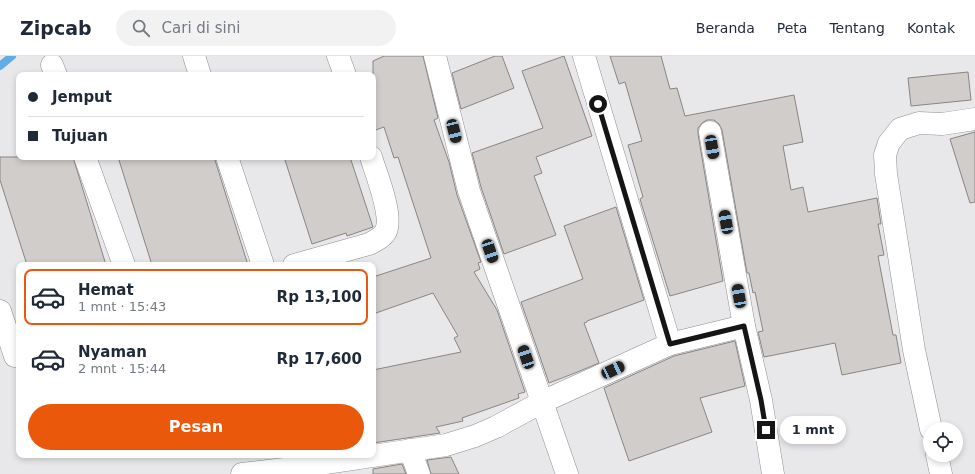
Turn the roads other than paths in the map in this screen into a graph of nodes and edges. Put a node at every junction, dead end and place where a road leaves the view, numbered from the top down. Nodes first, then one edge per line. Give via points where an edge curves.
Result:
1 (194, 56) edge
2 (338, 56) edge
3 (435, 56) edge
4 (584, 56) edge
5 (199, 72) edge
6 (344, 72) edge
7 (975, 119) edge
8 (710, 132) dead end
9 (86, 160) edge
10 (228, 160) edge
11 (372, 160) edge
12 (123, 262) edge
13 (262, 262) edge
14 (305, 262) edge
15 (0, 311) edge
16 (744, 326) junction
17 (670, 344) junction
18 (11, 357) edge
19 (542, 402) junction
20 (929, 422) edge
21 (410, 450) junction
22 (376, 455) edge
23 (358, 458) edge
24 (938, 462) edge
25 (248, 473) edge
26 (419, 474) edge
27 (567, 474) edge
28 (773, 474) edge
29 (941, 474) edge

1 - 5 street
2 - 6 street
3 - 19 street via 469,191
4 - 17 street
7 - 20 street via 942,124 919,123 900,129 889,143 885,155 914,350
8 - 16 street
9 - 12 street
10 - 13 street
11 - 14 street via 386,203 386,231 369,244
15 - 18 street
16 - 17 street
16 - 28 street via 761,400
17 - 19 street
19 - 21 street via 475,436
19 - 27 street
21 - 22 street
21 - 26 street
23 - 25 street
24 - 29 street

